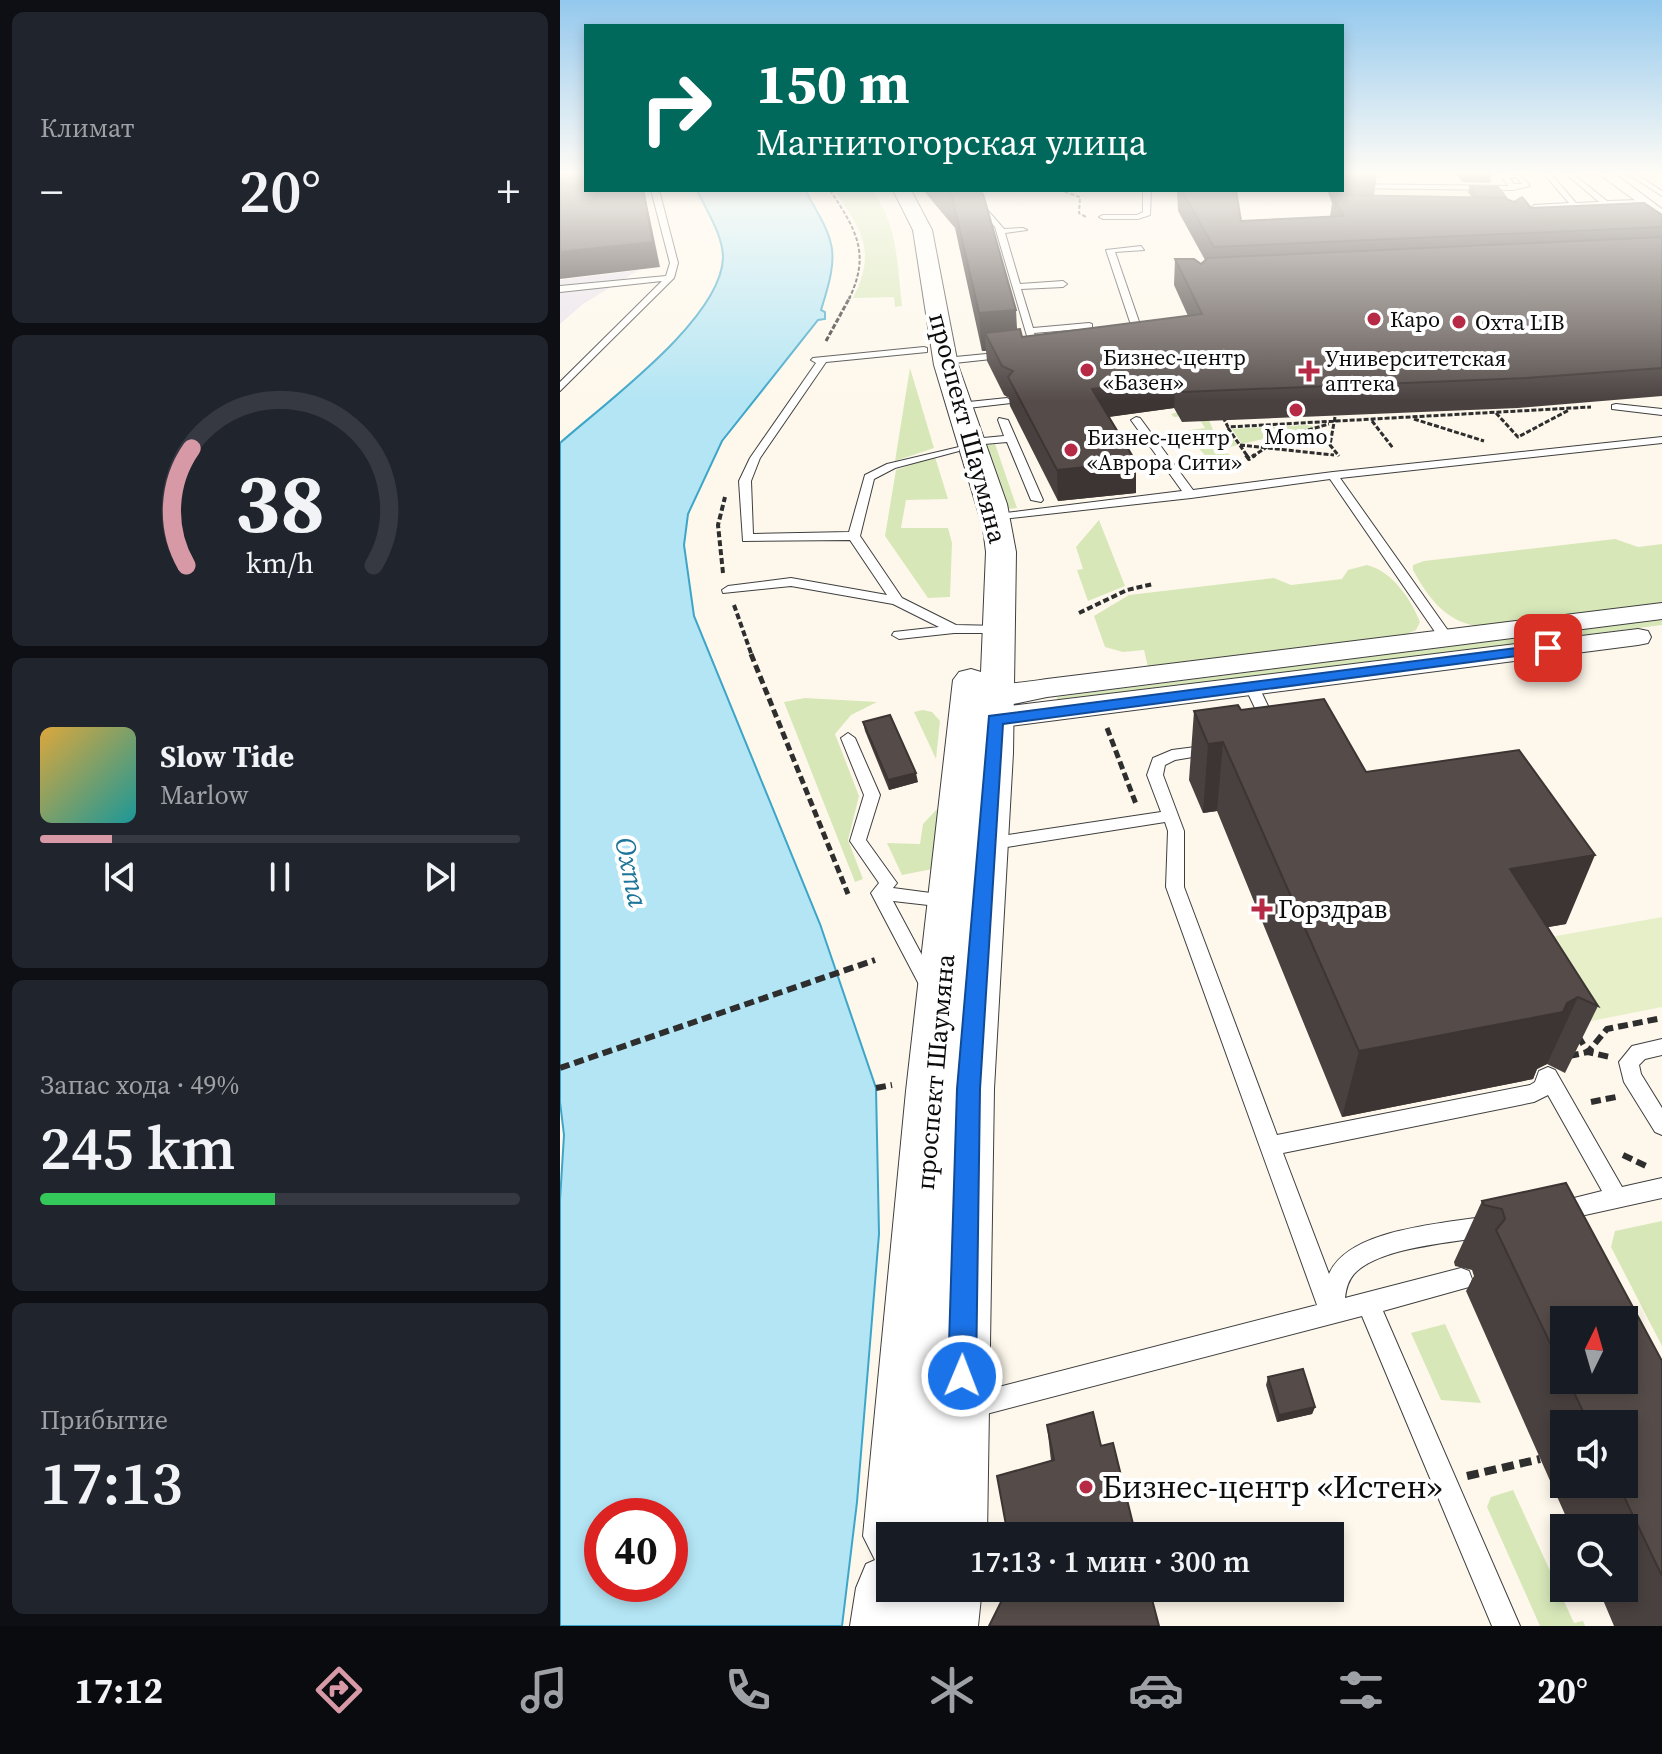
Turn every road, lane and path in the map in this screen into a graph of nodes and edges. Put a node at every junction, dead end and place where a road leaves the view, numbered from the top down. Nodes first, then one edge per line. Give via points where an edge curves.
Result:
1 (671, 250) edge
2 (912, 250) edge
3 (924, 250) edge
4 (1007, 250) edge
5 (1112, 250) edge
6 (670, 278) junction
7 (1063, 284) dead end
8 (1018, 287) junction
9 (560, 289) edge
10 (1089, 326) edge
11 (1030, 331) junction
12 (1125, 341) edge
13 (1050, 350) edge
14 (1035, 351) junction
15 (935, 356) junction
16 (560, 375) edge
17 (573, 376) junction
18 (560, 388) edge
19 (1007, 401) edge
20 (959, 406) junction
21 (1591, 407) dead end
22 (1616, 407) dead end
23 (1572, 408) junction
24 (1662, 412) edge
25 (1495, 413) junction
26 (1221, 414) edge
27 (1409, 418) junction
28 (1334, 419) junction
29 (1003, 420) dead end
30 (1136, 420) dead end
31 (1371, 420) junction
32 (1228, 427) junction
33 (1011, 438) junction
34 (1662, 440) edge
35 (1240, 445) junction
36 (964, 446) junction
37 (1489, 446) dead end
38 (1266, 447) junction
39 (1393, 448) dead end
40 (1339, 456) junction
41 (1347, 468) dead end
42 (1333, 475) junction
43 (728, 488) dead end
44 (1191, 495) junction
45 (1037, 500) dead end
46 (997, 518) junction
47 (854, 536) junction
48 (1153, 584) dead end
49 (728, 590) junction
50 (897, 601) junction
51 (1662, 611) edge
52 (1079, 613) dead end
53 (975, 630) junction
54 (1662, 633) edge
55 (899, 635) dead end
56 (1447, 639) junction
57 (1252, 687) junction
58 (986, 708) junction
59 (1106, 723) dead end
60 (848, 738) dead end
61 (1255, 743) edge
62 (1227, 747) edge
63 (1170, 816) junction
64 (1142, 820) junction
65 (986, 844) junction
66 (880, 893) junction
67 (848, 894) dead end
68 (968, 901) junction
69 (875, 960) dead end
70 (939, 1004) junction
71 (1662, 1018) edge
72 (1571, 1025) edge
73 (1662, 1047) edge
74 (1588, 1052) junction
75 (1629, 1062) junction
76 (560, 1068) edge
77 (1571, 1068) dead end
78 (1584, 1091) dead end
79 (1641, 1092) junction
80 (1587, 1103) junction
81 (1598, 1115) dead end
82 (1662, 1126) edge
83 (1270, 1146) junction
84 (1621, 1154) dead end
85 (1654, 1164) dead end
86 (1662, 1188) edge
87 (1617, 1198) junction
88 (1572, 1208) junction
89 (1543, 1214) edge
90 (1514, 1220) edge
91 (1586, 1232) edge
92 (1461, 1279) dead end
93 (1368, 1303) junction
94 (1332, 1313) junction
95 (961, 1408) junction
96 (906, 1422) junction
97 (1540, 1459) dead end
98 (1466, 1477) dead end
99 (897, 1522) edge
100 (955, 1522) edge
101 (888, 1602) edge
102 (946, 1602) edge
103 (885, 1626) edge
104 (943, 1626) edge
105 (1506, 1626) edge

1 - 6 lane
2 - 15 street, проспект Шаумяна
3 - 15 street, проспект Шаумяна
4 - 8 lane
5 - 12 lane via 1140,339
6 - 9 lane
6 - 17 lane
7 - 8 lane
8 - 11 lane
10 - 11 lane
11 - 14 lane
13 - 14 lane
14 - 15 lane
15 - 20 street, проспект Шаумяна
15 - 36 street, проспект Шаумяна via 935,399
15 - 47 lane via 841,354 819,360 750,469 745,481 747,538
16 - 17 lane
17 - 18 lane
19 - 20 lane
20 - 36 street, проспект Шаумяна
21 - 23 path
22 - 24 lane
23 - 25 path
23 - 25 path via 1518,437
25 - 27 path
26 - 32 path
27 - 31 path
27 - 37 path
28 - 31 path
28 - 32 path
28 - 38 path
28 - 40 path via 1330,445
29 - 33 lane
30 - 44 lane
31 - 39 path
32 - 35 path
33 - 36 lane
33 - 45 lane
34 - 42 lane
35 - 38 path
35 - 38 path via 1249,459
36 - 46 street, проспект Шаумяна
36 - 47 lane via 869,477
36 - 53 street, проспект Шаумяна
38 - 40 path
40 - 41 path
42 - 44 lane
42 - 56 lane
43 - 49 path via 717,538
44 - 46 lane
46 - 53 street, проспект Шаумяна via 1001,552
47 - 50 lane
48 - 52 path
49 - 50 lane via 791,582
49 - 67 path
50 - 53 lane
51 - 56 street
53 - 55 lane
53 - 58 street, проспект Шаумяна
54 - 57 street
56 - 58 street
57 - 58 street
57 - 61 lane via 1271,725 1269,737
58 - 65 street, проспект Шаумяна
58 - 68 street, проспект Шаумяна
59 - 64 path
60 - 66 lane via 872,795 858,841 888,883
62 - 63 lane via 1158,762 1155,775
63 - 64 lane
63 - 83 lane via 1177,846 1175,887
64 - 65 lane
65 - 68 street, проспект Шаумяна
66 - 68 lane
66 - 70 lane
68 - 70 street, проспект Шаумяна
68 - 95 street, проспект Шаумяна
69 - 76 path
70 - 96 street, проспект Шаумяна
71 - 74 path via 1607,1029
72 - 74 path
73 - 75 lane via 1639,1052
74 - 75 path
74 - 77 path via 1564,1057
75 - 79 lane
78 - 80 path
79 - 80 path
79 - 82 lane
80 - 81 path
83 - 87 lane via 1534,1093 1547,1077
83 - 94 lane
84 - 85 path via 1633,1162
86 - 87 lane
87 - 88 lane
88 - 89 lane
88 - 91 lane
90 - 94 lane via 1368,1252 1347,1265 1334,1286
92 - 93 lane
93 - 94 lane
93 - 105 lane
94 - 95 lane
95 - 96 lane
95 - 100 street, проспект Шаумяна
96 - 99 street, проспект Шаумяна
97 - 98 path
101 - 103 street
102 - 104 street

